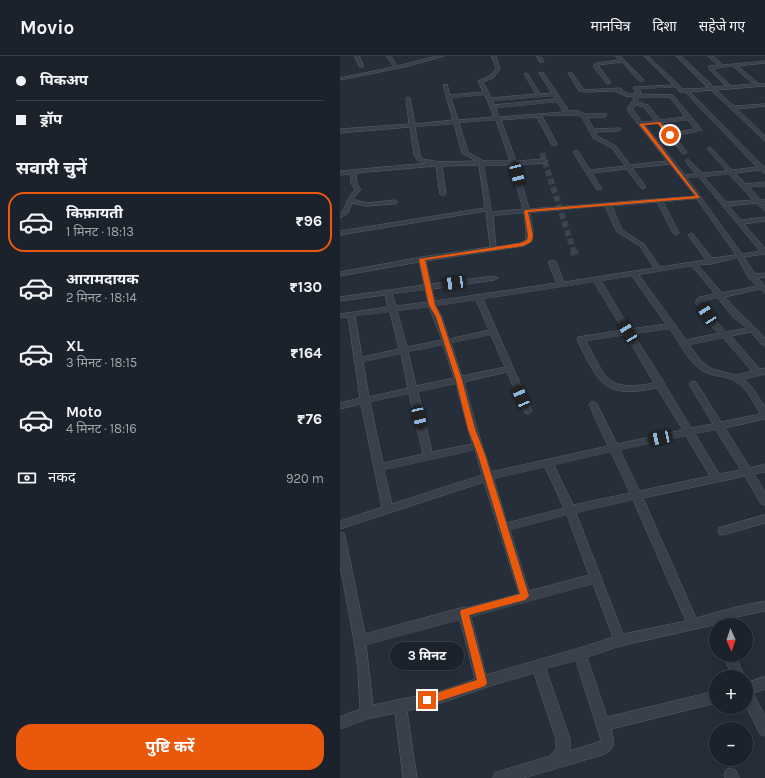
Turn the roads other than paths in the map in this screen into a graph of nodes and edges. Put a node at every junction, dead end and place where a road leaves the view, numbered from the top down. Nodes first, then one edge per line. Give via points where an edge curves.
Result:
1 (357, 56) edge
2 (389, 56) edge
3 (442, 56) edge
4 (494, 56) edge
5 (539, 56) edge
6 (618, 56) edge
7 (646, 56) edge
8 (678, 56) edge
9 (710, 56) edge
10 (622, 60) junction
11 (745, 60) dead end
12 (542, 61) dead end
13 (765, 62) edge
14 (757, 63) junction
15 (750, 64) junction
16 (734, 65) junction
17 (362, 66) dead end
18 (722, 66) junction
19 (396, 68) junction
20 (765, 69) edge
21 (541, 73) dead end
22 (526, 74) dead end
23 (570, 74) dead end
24 (340, 79) edge
25 (641, 80) dead end
26 (609, 83) dead end
27 (444, 85) dead end
28 (765, 85) edge
29 (675, 86) junction
30 (758, 86) junction
31 (639, 88) junction
32 (730, 88) junction
33 (714, 89) junction
34 (614, 90) junction
35 (686, 91) junction
36 (487, 93) junction
37 (555, 94) junction
38 (637, 95) junction
39 (539, 96) junction
40 (448, 97) junction
41 (408, 98) dead end
42 (490, 100) junction
43 (559, 100) junction
44 (635, 103) junction
45 (765, 105) edge
46 (493, 107) junction
47 (733, 108) junction
48 (641, 112) junction
49 (567, 113) junction
50 (539, 115) junction
51 (604, 115) dead end
52 (584, 116) junction
53 (689, 118) junction
54 (498, 119) junction
55 (456, 122) junction
56 (659, 122) junction
57 (641, 124) junction
58 (412, 126) junction
59 (618, 129) dead end
60 (340, 131) edge
61 (592, 131) junction
62 (670, 135) junction
63 (765, 139) edge
64 (554, 144) dead end
65 (710, 149) dead end
66 (576, 152) dead end
67 (684, 152) dead end
68 (545, 161) dead end
69 (688, 161) dead end
70 (481, 162) junction
71 (672, 162) junction
72 (514, 163) junction
73 (439, 164) junction
74 (628, 166) junction
75 (764, 169) edge
76 (353, 172) junction
77 (588, 172) junction
78 (731, 172) junction
79 (340, 173) edge
80 (700, 175) junction
81 (684, 177) junction
82 (765, 184) edge
83 (745, 186) junction
84 (644, 187) dead end
85 (599, 189) dead end
86 (443, 194) dead end
87 (699, 197) junction
88 (350, 200) junction
89 (659, 200) junction
90 (762, 201) edge
91 (396, 202) dead end
92 (608, 204) junction
93 (726, 204) junction
94 (765, 209) edge
95 (526, 211) junction
96 (489, 212) junction
97 (340, 216) edge
98 (765, 219) edge
99 (740, 222) junction
100 (340, 233) edge
101 (676, 233) dead end
102 (691, 235) dead end
103 (493, 248) junction
104 (765, 252) edge
105 (741, 256) junction
106 (422, 259) junction
107 (552, 262) dead end
108 (711, 262) junction
109 (694, 264) junction
110 (658, 269) junction
111 (634, 273) junction
112 (340, 274) edge
113 (765, 275) edge
114 (752, 277) junction
115 (494, 278) dead end
116 (596, 279) junction
117 (561, 285) junction
118 (428, 287) junction
119 (763, 289) edge
120 (388, 292) junction
121 (720, 295) junction
122 (479, 298) junction
123 (340, 299) edge
124 (432, 305) junction
125 (392, 308) junction
126 (351, 314) junction
127 (340, 316) edge
128 (671, 326) junction
129 (753, 329) junction
130 (493, 332) junction
131 (628, 332) junction
132 (724, 335) junction
133 (446, 342) junction
134 (684, 343) junction
135 (765, 343) edge
136 (404, 351) junction
137 (360, 360) junction
138 (509, 369) junction
139 (761, 372) edge
140 (736, 378) junction
141 (459, 380) junction
142 (661, 384) junction
143 (693, 384) dead end
144 (413, 391) junction
145 (365, 400) junction
146 (592, 404) dead end
147 (340, 406) edge
148 (528, 411) dead end
149 (765, 415) edge
150 (718, 426) junction
151 (690, 432) junction
152 (478, 446) junction
153 (614, 448) junction
154 (428, 456) junction
155 (548, 463) junction
156 (379, 467) junction
157 (765, 468) edge
158 (747, 471) junction
159 (488, 477) junction
160 (717, 479) junction
161 (637, 496) junction
162 (765, 501) edge
163 (388, 510) junction
164 (570, 510) junction
165 (765, 519) edge
166 (340, 525) edge
167 (503, 528) junction
168 (723, 531) dead end
169 (340, 536) edge
170 (596, 578) junction
171 (525, 596) junction
172 (765, 606) edge
173 (464, 612) junction
174 (730, 618) edge
175 (709, 623) edge
176 (694, 624) junction
177 (620, 640) junction
178 (360, 641) junction
179 (580, 654) junction
180 (538, 665) junction
181 (482, 683) junction
182 (765, 683) edge
183 (753, 687) edge
184 (709, 698) edge
185 (400, 706) junction
186 (753, 706) edge
187 (367, 713) junction
188 (340, 723) edge
189 (603, 724) junction
190 (765, 729) edge
191 (554, 762) junction
192 (410, 778) edge
193 (500, 778) edge

1 - 17 street
2 - 19 street
3 - 19 street
4 - 36 street via 498,69 491,77 480,81
5 - 12 street
6 - 10 street
7 - 29 street
8 - 33 street
9 - 18 street
10 - 25 street
10 - 26 street via 596,64
11 - 15 street
13 - 14 street
14 - 15 street
14 - 20 street
15 - 16 street
16 - 18 street
16 - 30 street
18 - 32 street via 710,68
19 - 24 street
21 - 37 street
22 - 39 street
23 - 34 street via 581,90
27 - 40 street
28 - 30 street
29 - 31 street
29 - 35 street
30 - 32 street
31 - 34 street
31 - 38 street
32 - 33 street
33 - 35 street
33 - 47 street
34 - 38 street
35 - 75 street
36 - 40 street
36 - 42 street
37 - 39 street
37 - 43 street
38 - 44 street
38 - 53 street via 669,95
39 - 42 street
40 - 55 street
41 - 58 street
42 - 46 street
43 - 46 street
43 - 49 street
44 - 48 street via 644,105
44 - 48 street via 630,108
45 - 47 street
46 - 54 street
47 - 63 street
48 - 56 street
48 - 57 street
49 - 50 street
49 - 52 street
50 - 54 street
50 - 64 street
51 - 52 street
52 - 61 street
53 - 56 street
53 - 62 street via 698,131
54 - 55 street
54 - 72 street
55 - 58 street
55 - 70 street via 465,153
56 - 57 street
56 - 62 street
57 - 71 street
58 - 60 street
58 - 73 street via 418,158
59 - 61 street
61 - 74 street via 598,139 614,147
62 - 67 street
65 - 78 street
66 - 77 street
68 - 72 street
69 - 80 street
70 - 72 street
70 - 73 street
70 - 96 street
71 - 74 street
71 - 81 street
72 - 95 street
73 - 76 street
73 - 86 street
74 - 77 street
74 - 84 street
75 - 78 street
76 - 79 street
76 - 88 street via 358,190
77 - 85 street
78 - 80 street
78 - 83 street
80 - 81 street
80 - 93 street
81 - 87 street
82 - 83 street
83 - 90 street
87 - 89 street
87 - 105 street
88 - 91 street via 363,204
88 - 97 street via 346,212
89 - 92 street
89 - 101 street
90 - 93 street
90 - 94 street
92 - 95 street
92 - 110 street via 619,232 642,245
93 - 99 street
95 - 96 street
95 - 103 street via 529,241 522,245
96 - 100 street
96 - 103 street
98 - 99 street
99 - 104 street
102 - 108 street
103 - 106 street
104 - 105 street
105 - 108 street
105 - 114 street
106 - 112 street
106 - 118 street
107 - 117 street
108 - 109 street
109 - 110 street
109 - 121 street
110 - 111 street
111 - 116 street
111 - 128 street
113 - 114 street
114 - 119 street
115 - 118 street
116 - 117 street
116 - 131 street
117 - 122 street
118 - 120 street
118 - 124 street
119 - 121 street
120 - 123 street
120 - 125 street
121 - 129 street via 741,320
121 - 132 street via 702,299 700,304
122 - 124 street
122 - 130 street
124 - 125 street
124 - 133 street
125 - 126 street
125 - 136 street
126 - 127 street
126 - 137 street
128 - 131 street
128 - 134 street
129 - 132 street
129 - 135 street
130 - 133 street
130 - 138 street
131 - 142 street
131 - 142 street via 581,339 600,375 612,387 633,390
132 - 134 street
132 - 139 street
133 - 136 street
133 - 141 street
134 - 140 street via 705,370
136 - 137 street
136 - 144 street
137 - 145 street
138 - 141 street
138 - 148 street
139 - 140 street
140 - 149 street via 745,385
141 - 144 street
141 - 152 street
142 - 151 street
143 - 150 street
144 - 145 street
144 - 154 street
145 - 147 street
145 - 156 street
146 - 153 street
149 - 150 street
150 - 151 street
150 - 158 street
151 - 153 street
151 - 160 street
152 - 154 street
152 - 159 street
153 - 155 street
153 - 161 street
154 - 156 street
155 - 159 street
155 - 164 street
156 - 163 street
157 - 158 street
158 - 160 street
158 - 162 street
159 - 163 street
159 - 167 street
160 - 161 street
161 - 164 street
161 - 176 street
163 - 166 street
164 - 167 street
164 - 170 street
165 - 168 street
167 - 171 street
169 - 178 street
170 - 171 street
170 - 177 street
171 - 173 street
172 - 174 street
173 - 178 street
173 - 181 street
175 - 176 street
176 - 177 street
177 - 179 street
178 - 187 street
179 - 180 street
179 - 189 street
180 - 181 street
180 - 191 street via 563,739 563,750
181 - 185 street via 441,697
182 - 183 street
184 - 189 street
185 - 187 street
185 - 192 street
186 - 190 street
187 - 188 street
189 - 191 street via 608,742 602,748
191 - 193 street

